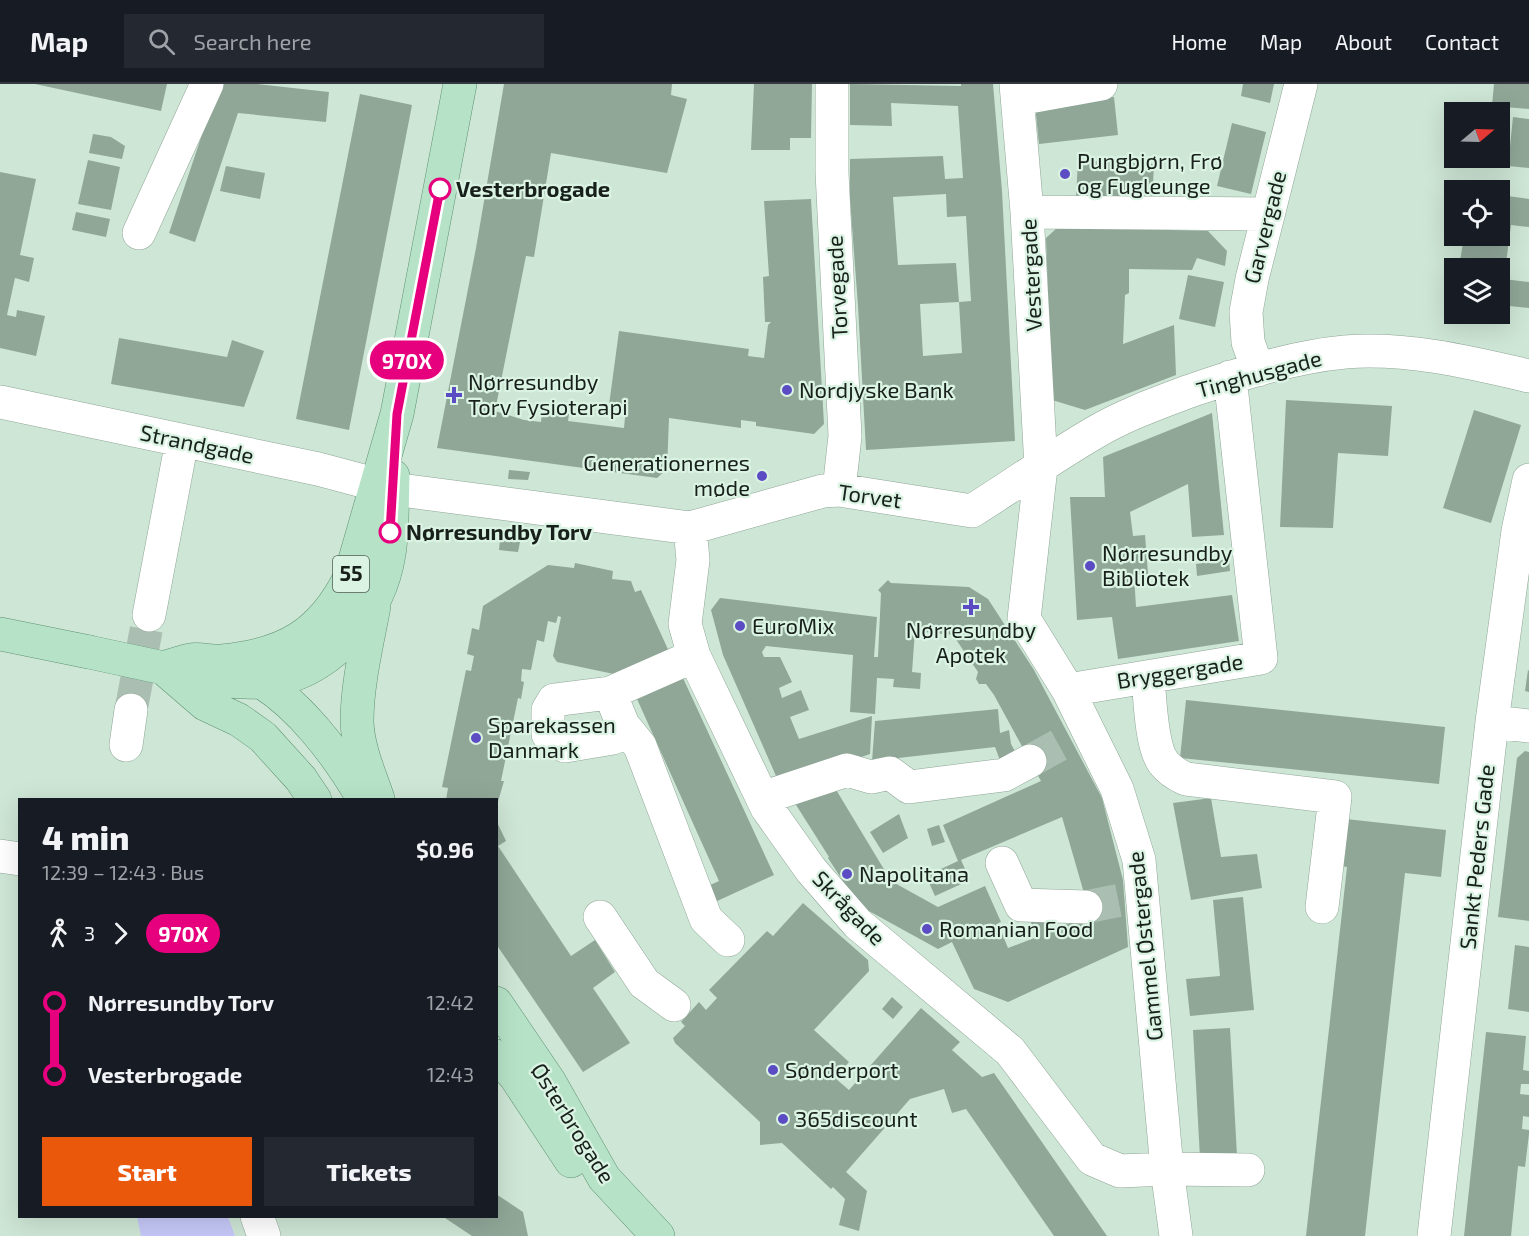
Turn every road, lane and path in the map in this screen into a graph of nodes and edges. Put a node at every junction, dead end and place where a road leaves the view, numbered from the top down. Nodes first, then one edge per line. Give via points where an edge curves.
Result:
1 (207, 84) edge
2 (460, 84) edge
3 (832, 84) edge
4 (1101, 84) edge
5 (1301, 84) edge
6 (1017, 91) edge
7 (1027, 212) junction
8 (1268, 214) junction
9 (139, 233) dead end
10 (1244, 374) junction
11 (1529, 376) edge
12 (0, 402) edge
13 (182, 441) junction
14 (1041, 467) junction
15 (1529, 480) edge
16 (385, 487) junction
17 (839, 490) junction
18 (690, 528) junction
19 (375, 602) junction
20 (149, 615) tunnel mouth
21 (0, 634) edge
22 (694, 656) junction
23 (221, 661) junction
24 (161, 667) junction
25 (1148, 677) junction
26 (263, 682) junction
27 (1068, 690) junction
28 (610, 693) junction
29 (131, 710) tunnel mouth
30 (1492, 722) junction
31 (622, 725) junction
32 (1529, 726) edge
33 (126, 745) dead end
34 (1030, 761) tunnel mouth
35 (314, 798) edge
36 (363, 798) edge
37 (377, 798) edge
38 (762, 798) junction
39 (0, 856) edge
40 (18, 859) edge
41 (1002, 863) dead end
42 (1086, 907) tunnel mouth
43 (1322, 907) dead end
44 (600, 917) dead end
45 (728, 940) dead end
46 (674, 1005) dead end
47 (498, 1006) edge
48 (498, 1058) edge
49 (1167, 1169) junction
50 (1248, 1170) dead end
51 (258, 1218) edge
52 (264, 1236) edge
53 (628, 1236) edge
54 (658, 1236) edge
55 (1176, 1236) edge
56 (1434, 1236) edge

1 - 9 street
2 - 16 main road, 55
3 - 17 street, Torvegade via 832,172 845,436
4 - 6 street
5 - 8 street, Garvergade
6 - 7 street, Vestergade
7 - 8 street
7 - 14 street, Vestergade
8 - 10 street, Garvergade via 1246,312
10 - 11 street, Tinghusgade via 1345,352 1400,352 1450,358
10 - 14 street, Tinghusgade via 1153,405 1106,427
10 - 25 street, Bryggergade via 1261,658
12 - 13 street, Strandgade
13 - 16 street, Strandgade
13 - 20 street
14 - 17 street, Torvet via 972,511
14 - 27 street, Gammel Østergade via 1024,619
15 - 30 street, Sankt Peders Gade via 1518,531
16 - 18 street, Strandgade
16 - 19 main road, 55 via 389,554
16 - 23 main road, 55 via 350,577 322,620 293,643
17 - 18 street, Torvet
18 - 22 street, Skrågade via 693,560 685,624
19 - 26 main road, 55 via 358,626 321,661 296,674
19 - 37 main road via 357,724
21 - 24 main road, bridge
22 - 28 street
22 - 38 street, Skrågade
23 - 24 main road via 191,660
23 - 26 main road
24 - 26 main road, 55 via 208,679
24 - 35 main road via 205,704 263,737 302,779
25 - 27 street, Bryggergade
25 - 43 street via 1156,749 1174,773 1186,779 1335,797
26 - 36 main road via 317,733
27 - 49 street, Gammel Østergade via 1079,734 1117,789 1139,860 1134,897
28 - 31 street
28 - 31 street via 554,700 548,710 548,734 565,746 613,738
29 - 33 street
30 - 32 street
30 - 56 street, Sankt Peders Gade
31 - 45 street via 640,746 706,919
34 - 38 street via 1004,775 909,787 890,773 871,777 847,770
38 - 49 street, Skrågade via 811,870 858,924 1010,1051 1092,1159 1120,1171
39 - 40 street
41 - 42 street via 1021,905
44 - 46 street via 644,983
47 - 54 main road, Østerbrogade via 549,1082 604,1178
48 - 53 main road, Østerbrogade via 515,1076 579,1173
49 - 50 street, Skrågade
49 - 55 street, Gammel Østergade
51 - 52 street

